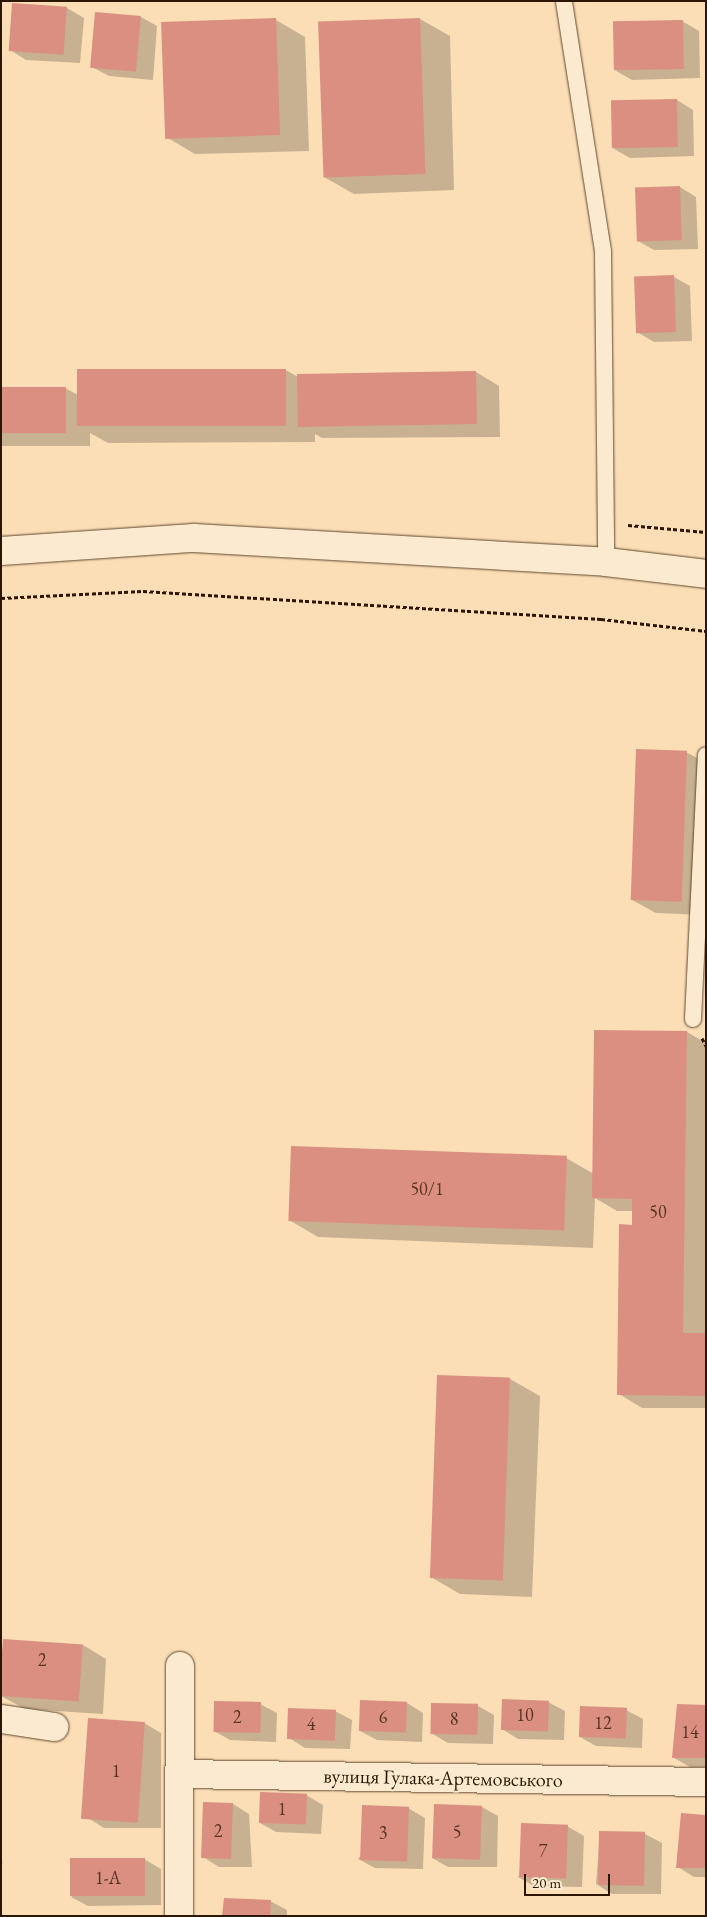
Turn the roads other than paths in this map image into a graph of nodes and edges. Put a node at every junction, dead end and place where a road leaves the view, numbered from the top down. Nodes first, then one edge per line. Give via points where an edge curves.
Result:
1 (564, 2) edge
2 (1, 551) edge
3 (606, 562) junction
4 (706, 574) edge
5 (706, 754) edge
6 (694, 1020) dead end
7 (180, 1666) dead end
8 (1, 1720) edge
9 (54, 1727) dead end
10 (180, 1774) junction
11 (706, 1782) edge
12 (179, 1916) edge

1 - 3 lane via 603,251
2 - 3 street via 194,538
3 - 4 street
5 - 6 lane
7 - 10 street
8 - 9 street
10 - 11 street, вулиця Гулака-Артемовського
10 - 12 street

